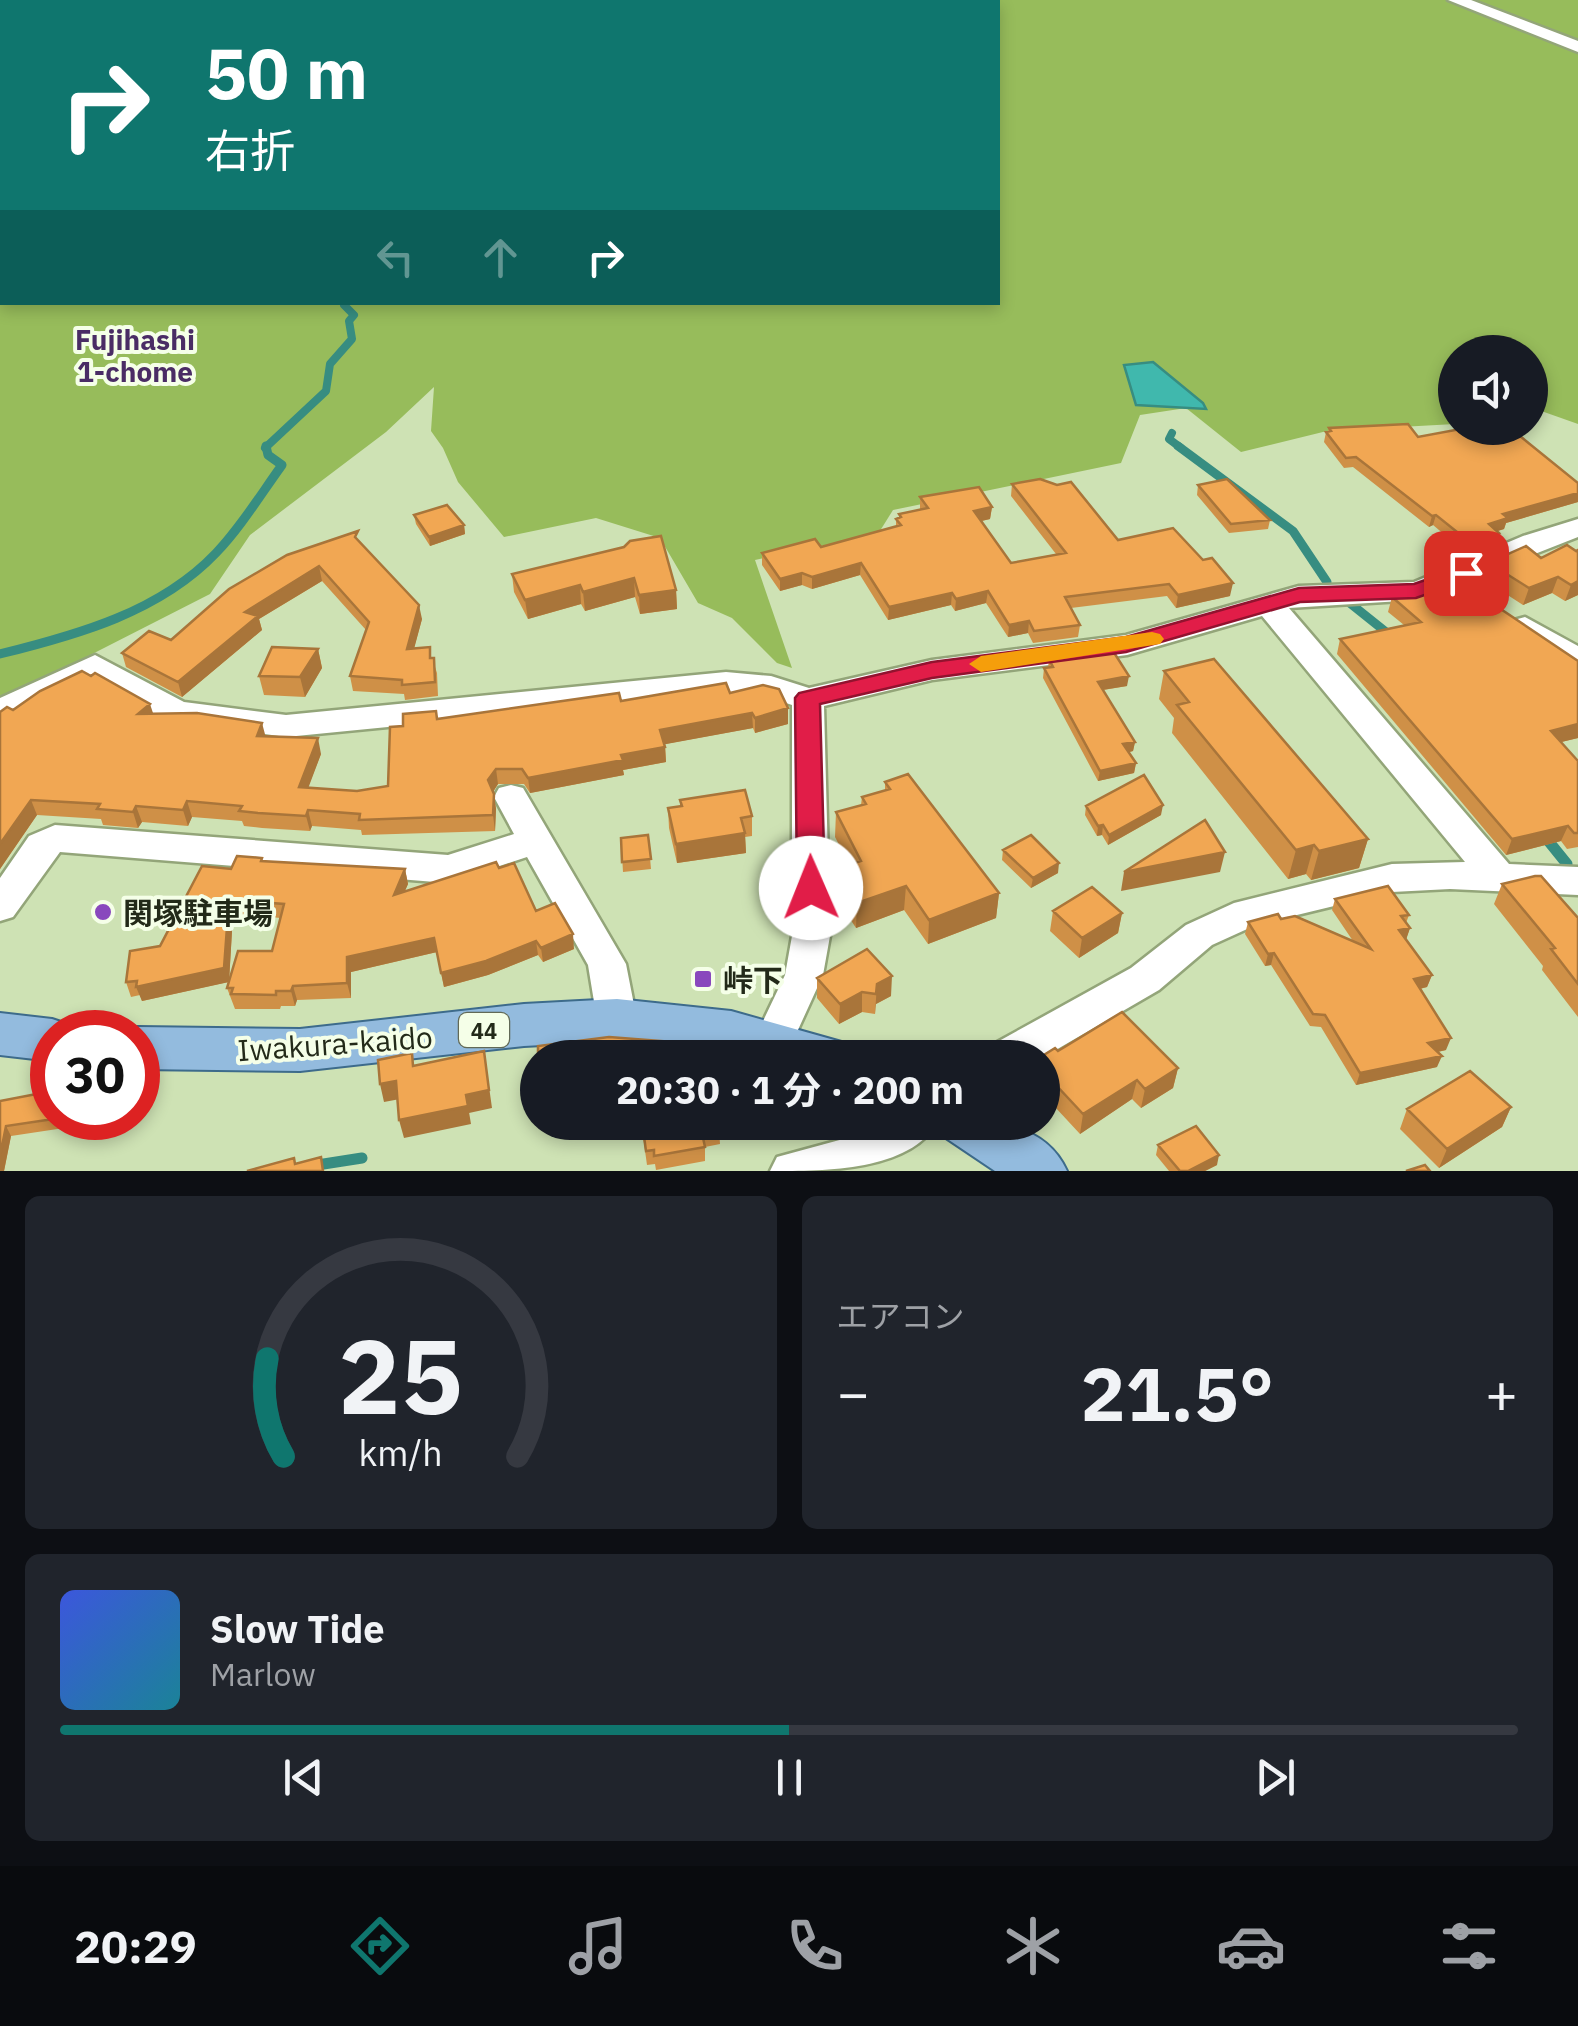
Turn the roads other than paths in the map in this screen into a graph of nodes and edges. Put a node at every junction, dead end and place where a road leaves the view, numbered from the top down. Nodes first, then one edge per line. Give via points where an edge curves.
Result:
1 (1456, 0) edge
2 (1578, 47) edge
3 (1578, 528) edge
4 (1454, 578) junction
5 (1269, 604) junction
6 (1578, 660) edge
7 (808, 698) junction
8 (0, 712) edge
9 (512, 798) dead end
10 (536, 840) junction
11 (1498, 876) junction
12 (1578, 881) edge
13 (0, 906) edge
14 (616, 1020) junction
15 (0, 1034) edge
16 (30, 1037) edge
17 (763, 1040) edge
18 (774, 1040) edge
19 (1039, 1040) edge
20 (160, 1048) edge
21 (897, 1140) edge
22 (993, 1140) edge
23 (792, 1171) edge
24 (1040, 1171) edge

1 - 2 street
3 - 4 street
4 - 5 street via 1416,591 1321,592
4 - 6 street
5 - 7 street via 1126,645 932,670
5 - 11 street
7 - 8 street via 726,683 286,726 179,712 147,700 95,665
7 - 18 street via 811,936 804,975
9 - 10 street
10 - 13 street via 448,869 55,838 42,844
10 - 14 street via 607,964
11 - 12 street
11 - 19 street via 1372,881 1247,912 1199,935 1144,979
14 - 17 main road, Iwakura-kaido / 44
14 - 20 main road, Iwakura-kaido / 44 via 300,1050
15 - 16 main road
21 - 23 street
22 - 24 main road

